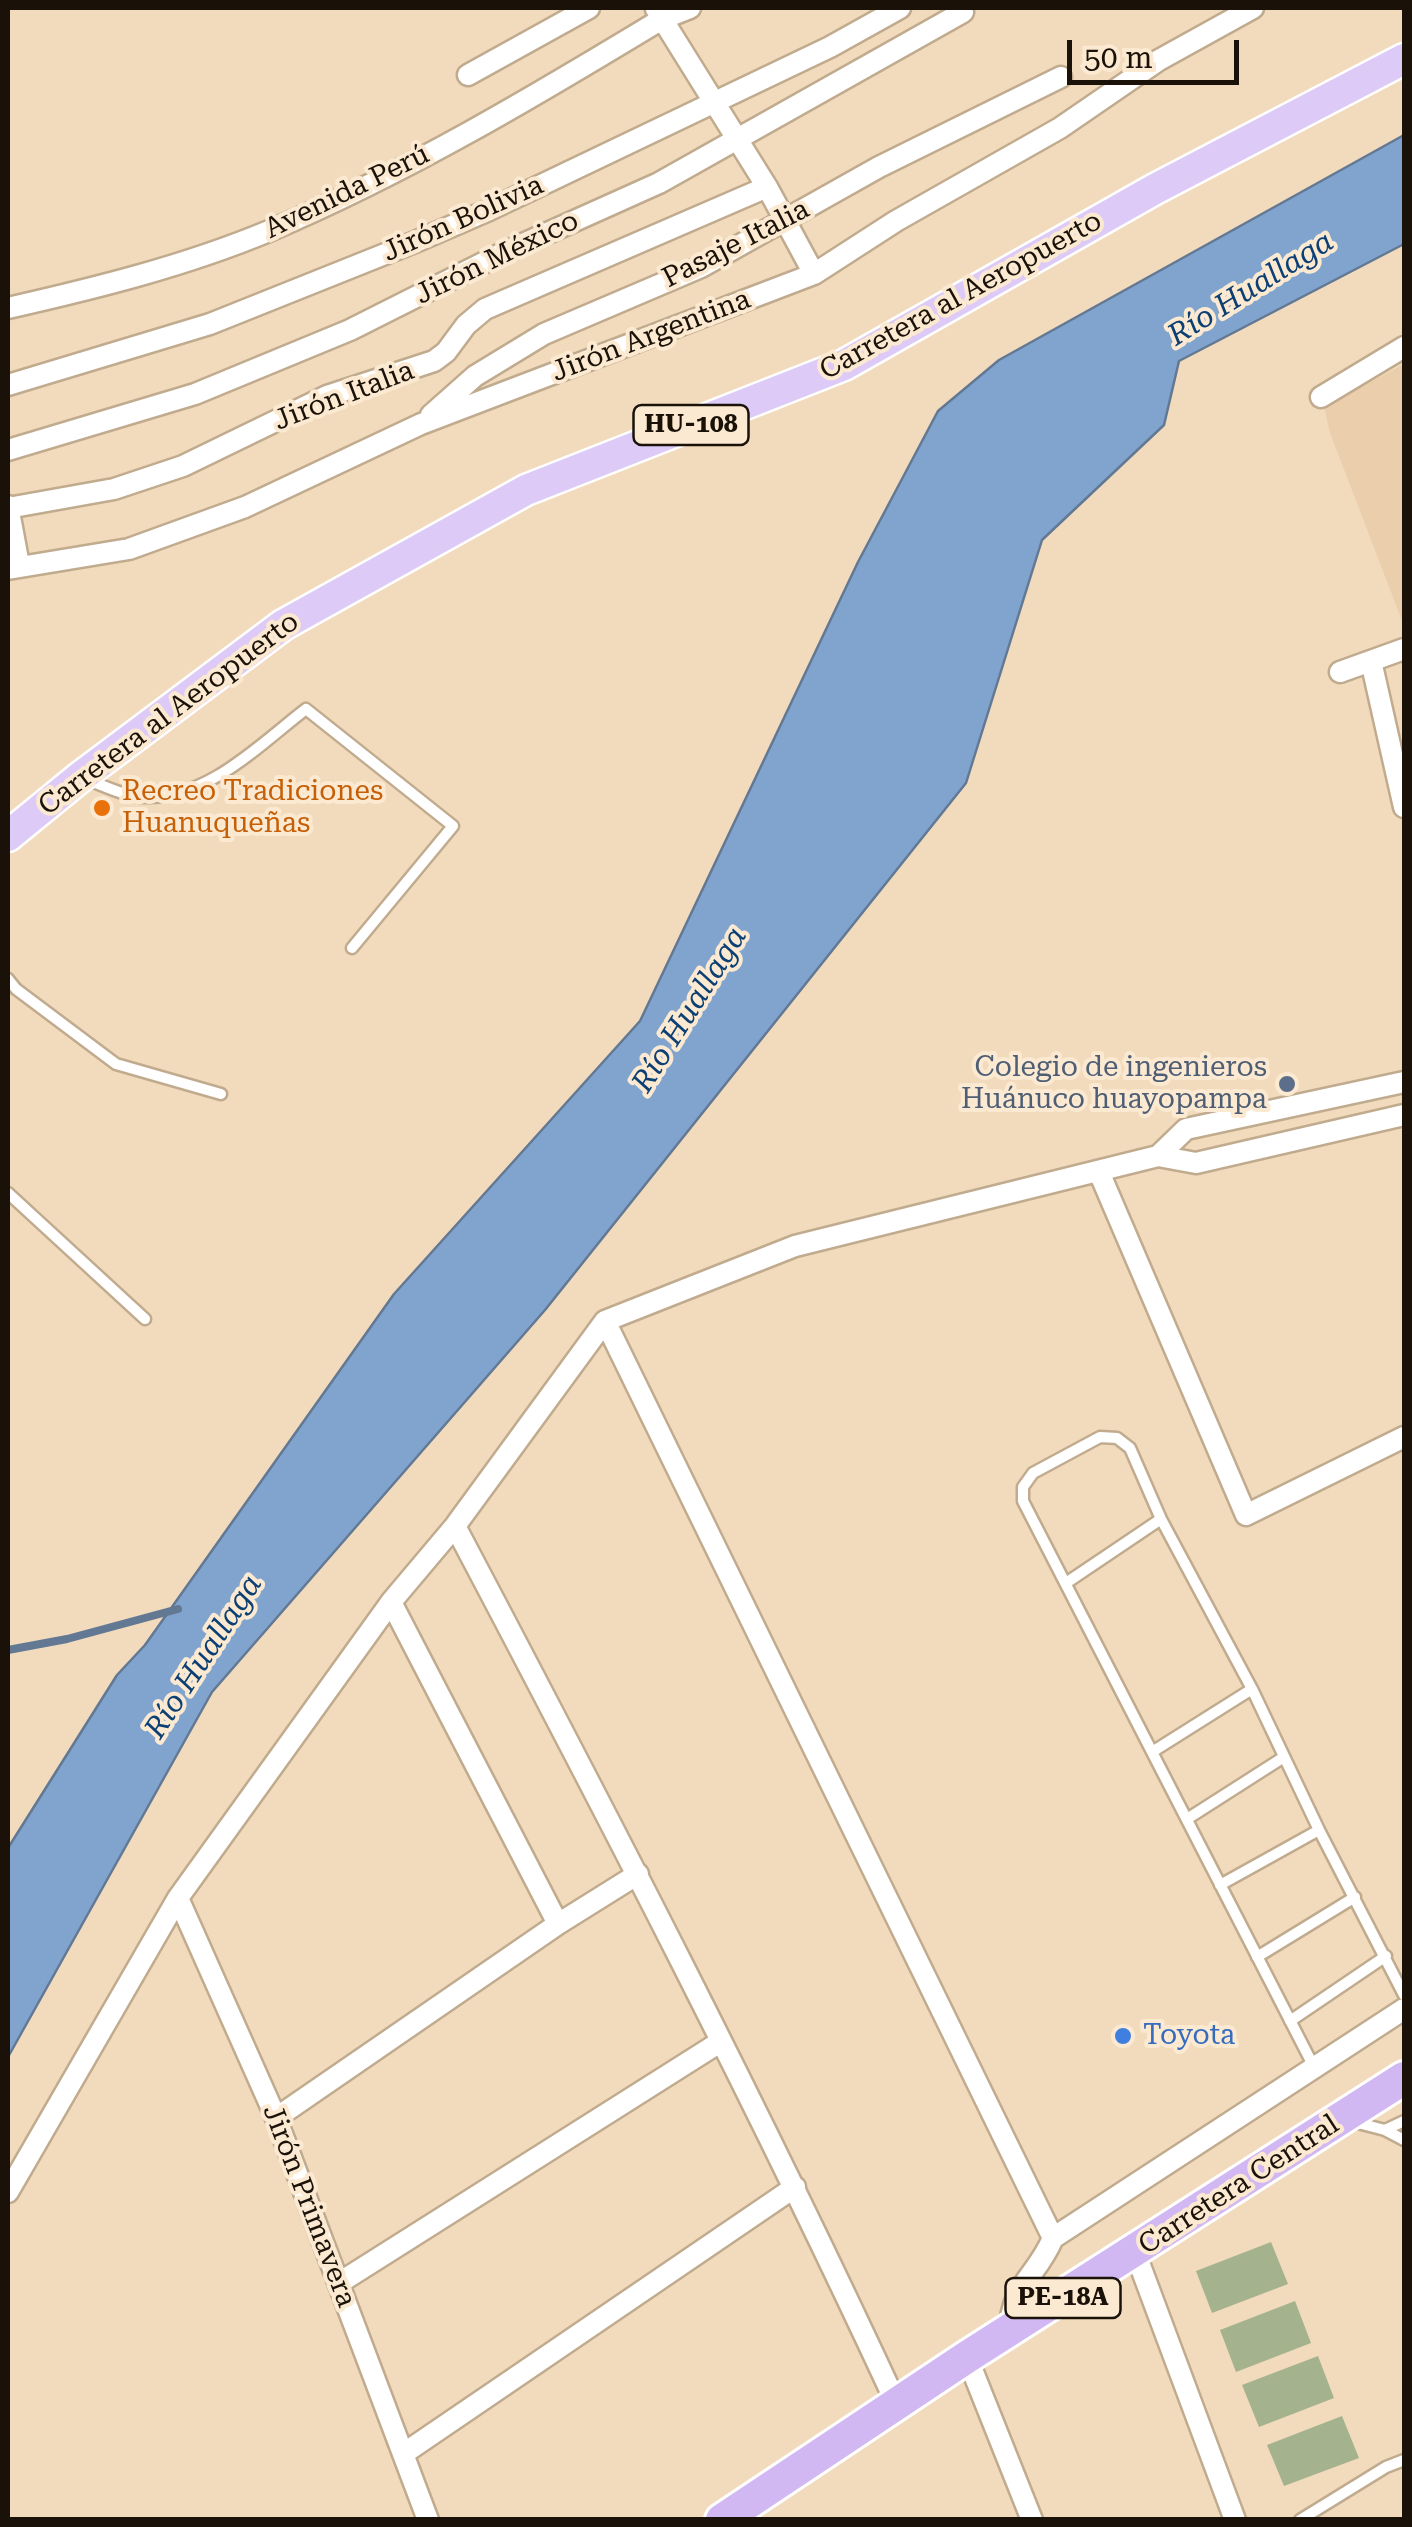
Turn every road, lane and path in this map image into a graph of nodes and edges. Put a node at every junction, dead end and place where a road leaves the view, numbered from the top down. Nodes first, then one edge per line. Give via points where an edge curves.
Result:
1 (589, 8) edge
2 (690, 8) edge
3 (900, 8) edge
4 (1253, 8) edge
5 (962, 12) dead end
6 (658, 13) edge
7 (1404, 59) edge
8 (468, 75) dead end
9 (1061, 77) dead end
10 (714, 101) junction
11 (738, 139) junction
12 (767, 188) junction
13 (786, 222) junction
14 (814, 274) junction
15 (8, 308) edge
16 (1404, 347) edge
17 (8, 385) edge
18 (1321, 397) dead end
19 (420, 424) junction
20 (8, 450) edge
21 (8, 507) edge
22 (14, 567) edge
23 (1404, 649) edge
24 (1372, 661) junction
25 (1340, 672) dead end
26 (79, 778) junction
27 (1404, 808) edge
28 (8, 836) edge
29 (352, 948) dead end
30 (8, 979) edge
31 (1404, 1082) edge
32 (222, 1094) dead end
33 (1404, 1116) edge
34 (1158, 1156) junction
35 (1098, 1172) junction
36 (8, 1193) edge
37 (145, 1319) dead end
38 (604, 1321) junction
39 (1404, 1436) edge
40 (1161, 1519) junction
41 (455, 1526) junction
42 (1066, 1584) junction
43 (391, 1602) junction
44 (1252, 1688) junction
45 (1152, 1752) junction
46 (1284, 1757) junction
47 (1186, 1819) junction
48 (1320, 1830) junction
49 (638, 1874) junction
50 (1220, 1884) junction
51 (1355, 1897) junction
52 (178, 1898) junction
53 (558, 1924) junction
54 (1386, 1956) junction
55 (1258, 1957) junction
56 (1404, 1995) edge
57 (1404, 2009) edge
58 (1290, 2020) junction
59 (720, 2042) junction
60 (1314, 2068) junction
61 (1404, 2078) edge
62 (276, 2118) junction
63 (1342, 2119) junction
64 (1404, 2121) edge
65 (1385, 2130) junction
66 (1404, 2140) edge
67 (796, 2187) junction
68 (8, 2192) edge
69 (1053, 2238) junction
70 (1134, 2252) junction
71 (339, 2283) junction
72 (1009, 2333) junction
73 (967, 2357) junction
74 (897, 2405) junction
75 (403, 2454) junction
76 (1404, 2460) edge
77 (428, 2520) edge
78 (722, 2520) edge
79 (1032, 2520) edge
80 (1235, 2520) edge
81 (1300, 2520) edge

1 - 8 street
2 - 6 street, Avenida Perú
3 - 10 street, Jirón Bolivia
4 - 14 street, Jirón Argentina
5 - 11 street, Jirón México
6 - 10 street
6 - 15 street, Avenida Perú via 573,73 380,182 171,266
7 - 26 main road, Carretera al Aeropuerto / HU-108 via 1155,189 844,365 526,490 283,624
9 - 13 street, Pasaje Italia
10 - 11 street
10 - 17 street, Jirón Bolivia via 489,210 210,324
11 - 12 street
11 - 20 street, Jirón México via 350,330 195,394
12 - 13 street
12 - 21 street, Jirón Italia via 486,309 446,352 420,367 328,396 166,472 114,489
13 - 14 street
13 - 19 street, Pasaje Italia via 544,334 475,376
14 - 19 street, Jirón Argentina
16 - 18 street
19 - 22 street, Jirón Argentina via 244,507 129,549
21 - 22 street
23 - 24 street
24 - 25 street
24 - 27 street
26 - 28 main road, Carretera al Aeropuerto / HU-108
26 - 29 lane via 140,798 168,796 207,784 306,709 453,826
30 - 32 lane via 116,1064
31 - 34 street via 1186,1130
33 - 34 street via 1196,1164
34 - 35 street
35 - 38 street via 796,1246
35 - 39 street via 1246,1514
36 - 37 lane
38 - 41 street
38 - 69 street
40 - 42 lane
40 - 42 lane via 1130,1448 1117,1438 1100,1437 1033,1473 1022,1500
40 - 44 lane
41 - 43 street
41 - 49 street
42 - 45 lane
43 - 52 street
43 - 53 street
44 - 45 lane
44 - 46 lane
45 - 47 lane
46 - 47 lane
46 - 48 lane
47 - 50 lane
48 - 50 lane
48 - 51 lane
49 - 53 street
49 - 59 street
50 - 55 lane
51 - 54 lane
51 - 55 lane
52 - 62 street, Jirón Primavera
52 - 68 street
53 - 62 street
54 - 56 lane
54 - 58 lane
55 - 58 lane
57 - 60 street
58 - 60 lane
59 - 67 street
59 - 71 street
60 - 69 street
61 - 63 highway, Carretera Central / PE-18A
62 - 71 street, Jirón Primavera
63 - 65 lane
63 - 70 highway, Carretera Central / PE-18A
64 - 65 lane
65 - 66 lane
67 - 74 street
67 - 75 street
69 - 72 street via 1021,2284
70 - 72 highway, Carretera Central / PE-18A
70 - 80 street
71 - 75 street, Jirón Primavera
72 - 73 highway, Carretera Central / PE-18A
73 - 74 highway, Carretera Central / PE-18A
73 - 79 street
74 - 78 highway, Carretera Central / PE-18A via 768,2496
75 - 77 street, Jirón Primavera
76 - 81 lane

